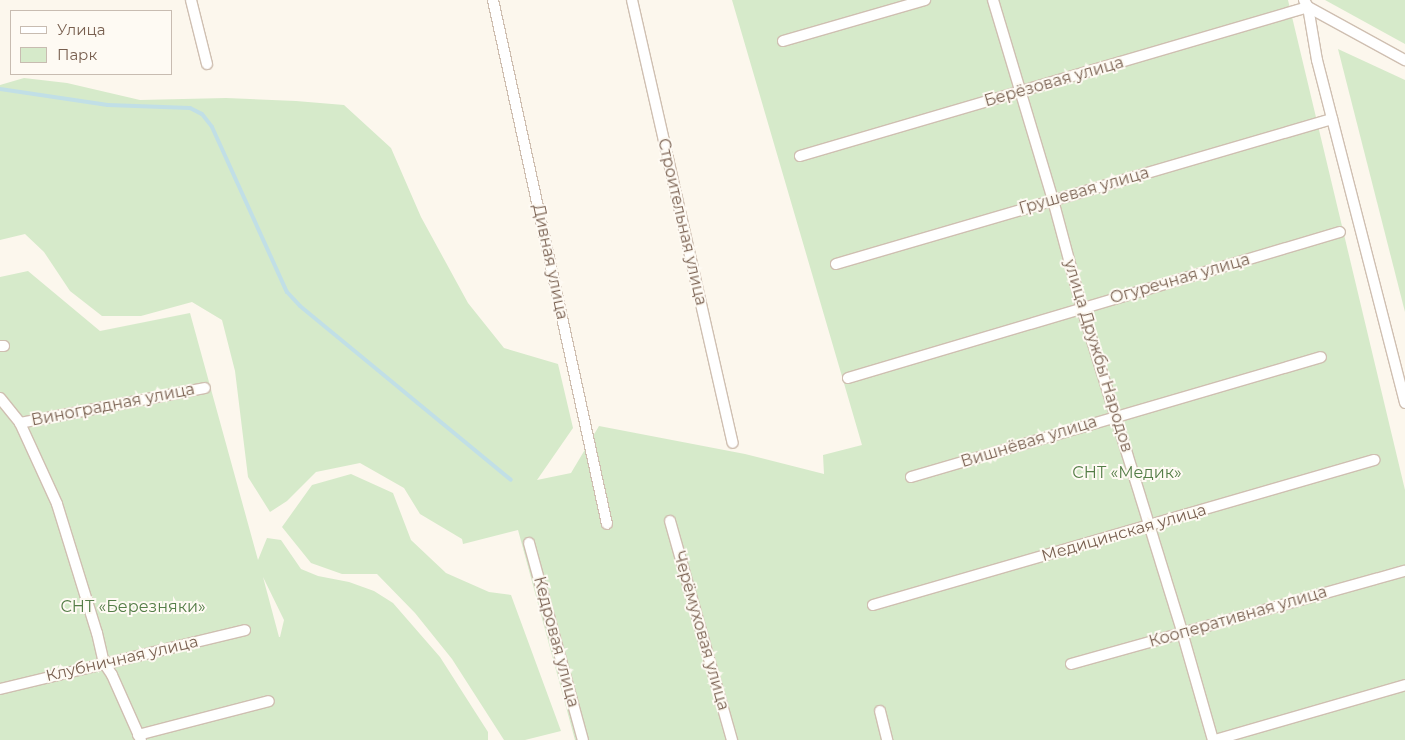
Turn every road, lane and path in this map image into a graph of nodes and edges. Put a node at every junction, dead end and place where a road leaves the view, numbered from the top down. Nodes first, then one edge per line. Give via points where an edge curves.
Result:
1 (191, 0) edge
2 (494, 0) edge
3 (632, 0) edge
4 (925, 0) edge
5 (993, 0) edge
6 (1306, 3) edge
7 (783, 41) dead end
8 (1405, 60) edge
9 (207, 64) dead end
10 (1020, 92) junction
11 (1332, 119) junction
12 (800, 156) dead end
13 (1053, 200) junction
14 (1340, 232) dead end
15 (836, 264) dead end
16 (1082, 308) junction
17 (1321, 356) dead end
18 (848, 378) dead end
19 (205, 388) dead end
20 (0, 398) edge
21 (1405, 403) edge
22 (1116, 416) junction
23 (20, 423) junction
24 (732, 443) dead end
25 (1374, 460) dead end
26 (911, 477) dead end
27 (670, 521) dead end
28 (607, 524) dead end
29 (1149, 526) junction
30 (529, 543) dead end
31 (1405, 571) edge
32 (873, 605) dead end
33 (245, 630) dead end
34 (1182, 632) junction
35 (104, 663) junction
36 (1071, 664) dead end
37 (1405, 685) edge
38 (0, 689) edge
39 (269, 701) dead end
40 (880, 711) dead end
41 (139, 737) edge
42 (583, 740) edge
43 (732, 740) edge
44 (887, 740) edge
45 (1214, 740) edge

1 - 9 street
2 - 28 street, Дивная улица
3 - 24 street, Строительная улица
4 - 7 street
5 - 10 street, улица Дружбы Народов
6 - 8 street
6 - 10 street, Берёзовая улица
6 - 11 street
10 - 12 street, Берёзовая улица
10 - 13 street, улица Дружбы Народов
11 - 13 street, Грушевая улица
11 - 21 street
13 - 15 street, Грушевая улица
13 - 16 street, улица Дружбы Народов
14 - 16 street, Огуречная улица
16 - 18 street, Огуречная улица
16 - 22 street, улица Дружбы Народов
17 - 22 street, Вишнёвая улица
19 - 23 street, Виноградная улица
20 - 23 street
22 - 26 street, Вишнёвая улица
22 - 29 street, улица Дружбы Народов
23 - 35 street via 57,504
25 - 29 street, Медицинская улица
27 - 43 street, Черёмуховая улица
29 - 32 street, Медицинская улица
29 - 34 street, улица Дружбы Народов
30 - 42 street, Кедровая улица
31 - 34 street, Кооперативная улица
33 - 35 street, Клубничная улица
34 - 36 street, Кооперативная улица
34 - 45 street, улица Дружбы Народов
35 - 38 street, Клубничная улица
35 - 41 street
37 - 45 street
39 - 41 street
40 - 44 street

